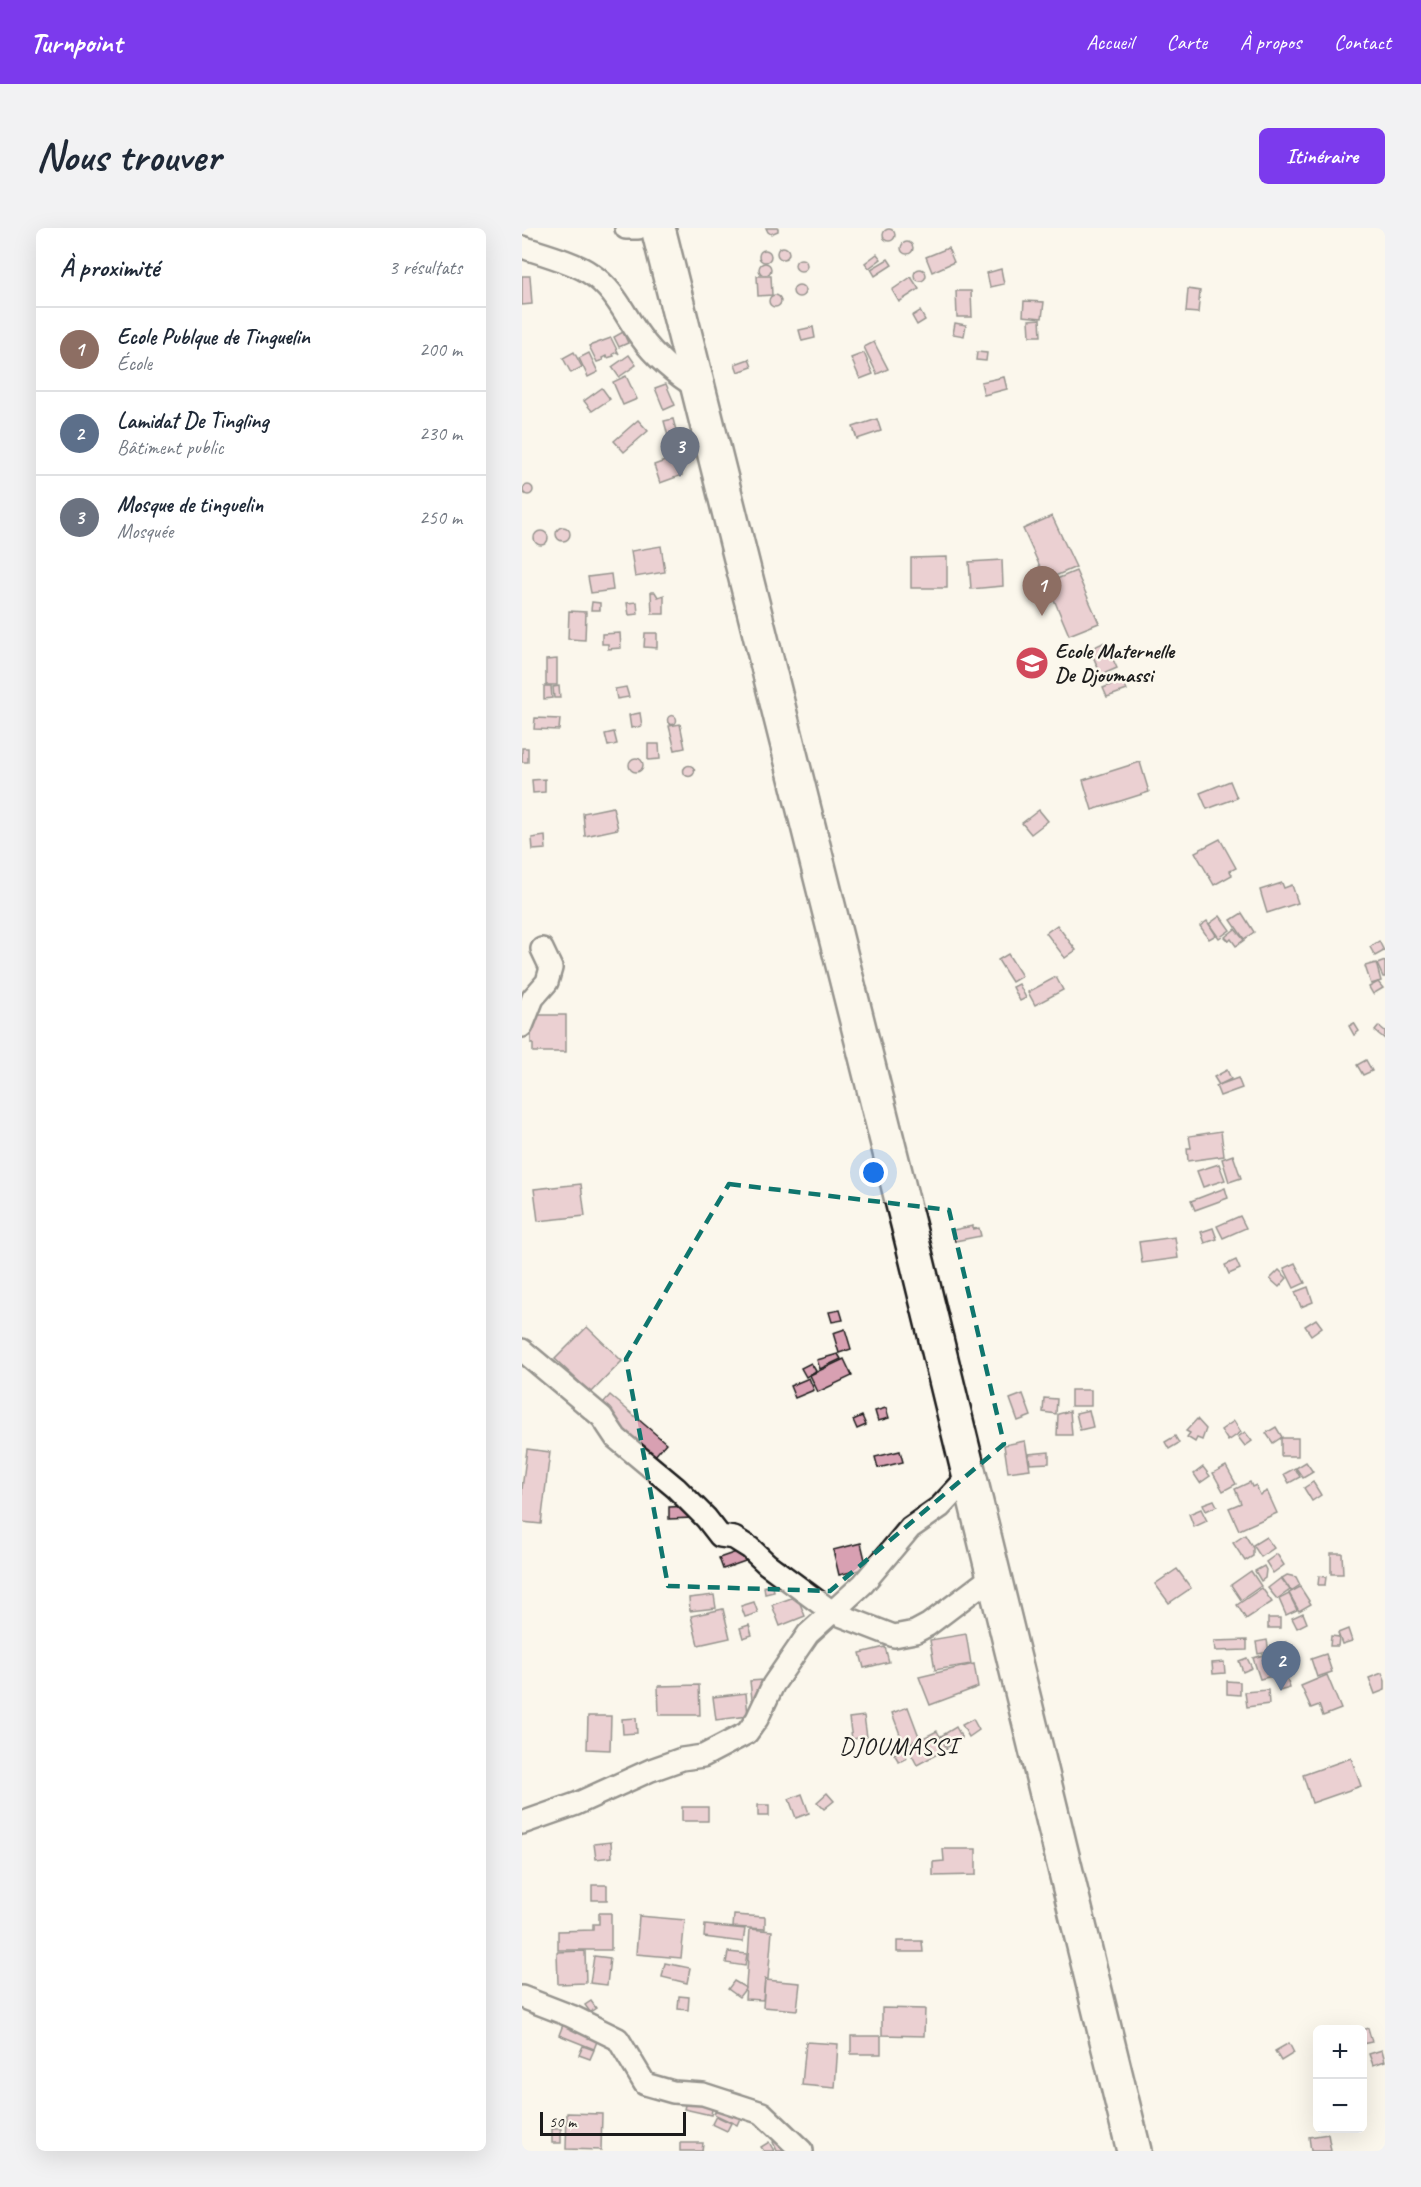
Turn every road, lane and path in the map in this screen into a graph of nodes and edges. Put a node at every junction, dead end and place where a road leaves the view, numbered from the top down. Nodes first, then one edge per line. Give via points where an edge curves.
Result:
1 (626, 228) edge
2 (638, 228) edge
3 (658, 228) edge
4 (522, 246) edge
5 (698, 388) junction
6 (542, 949) dead end
7 (522, 1026) edge
8 (522, 1350) edge
9 (969, 1476) junction
10 (994, 1575) junction
11 (832, 1612) junction
12 (522, 1823) edge
13 (522, 1997) edge
14 (802, 2151) edge
15 (1134, 2151) edge

1 - 2 street
3 - 5 main road
4 - 5 street via 591,273 618,300 647,344 678,375
5 - 9 main road
6 - 7 street via 551,968
8 - 11 street via 602,1417 616,1438 676,1488 720,1536 734,1538 750,1548
9 - 10 main road
9 - 11 street via 940,1507 910,1528 863,1584
10 - 11 street via 915,1632 894,1636
10 - 15 main road
11 - 12 street via 808,1635 773,1685 747,1733 703,1756 651,1770
13 - 14 street via 618,2039 645,2084 673,2092 703,2094 762,2113

